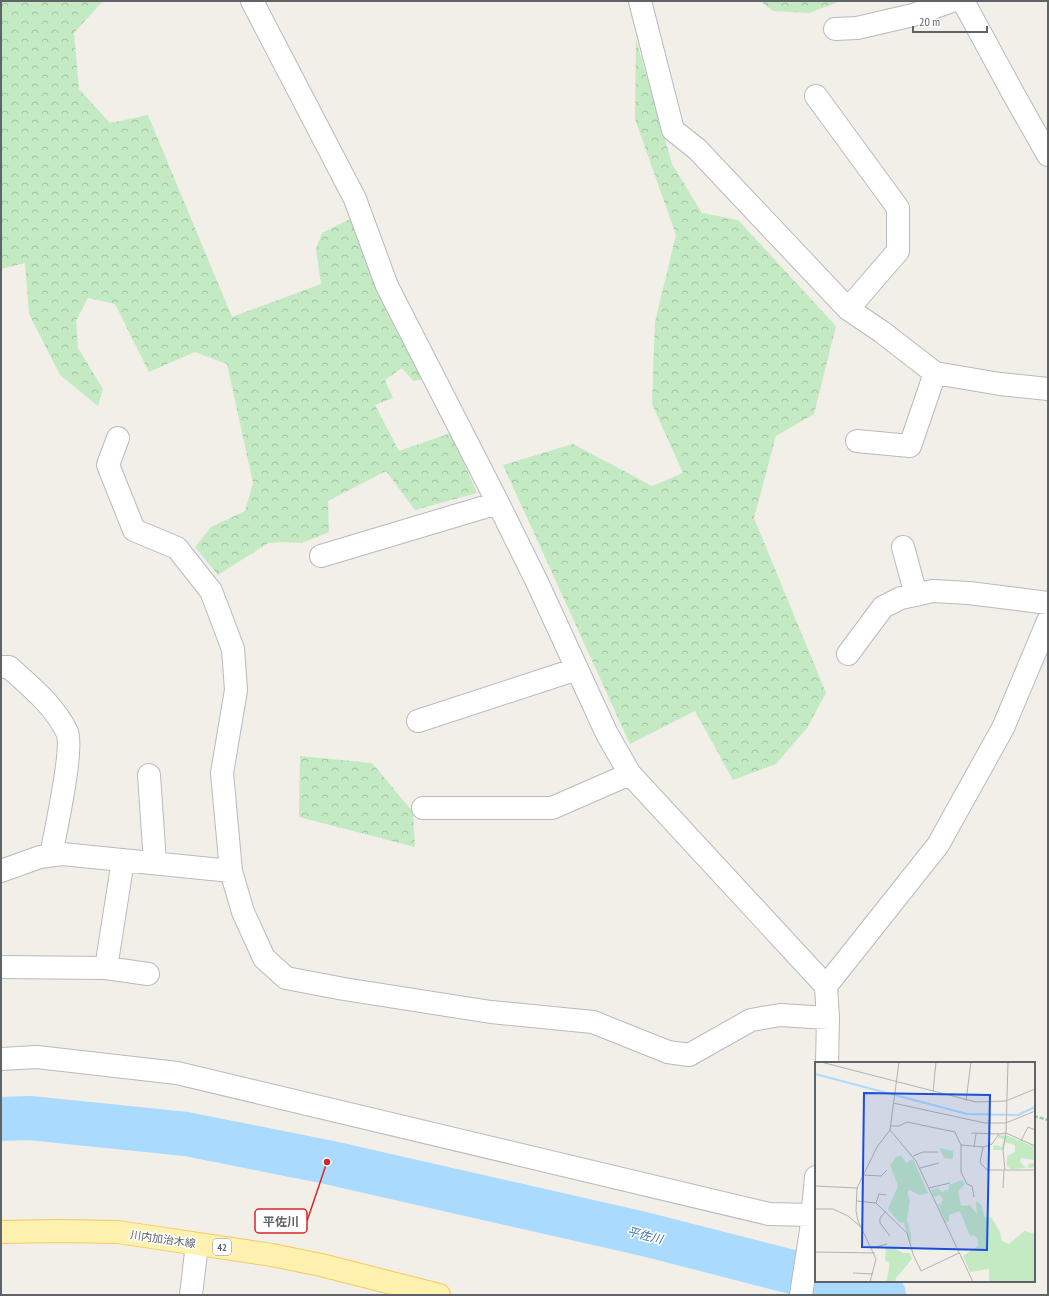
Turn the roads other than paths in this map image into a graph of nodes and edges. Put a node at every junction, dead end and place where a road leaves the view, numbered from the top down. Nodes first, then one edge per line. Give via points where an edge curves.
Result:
1 (252, 1) edge
2 (640, 1) edge
3 (952, 1) edge
4 (964, 1) edge
5 (835, 28) dead end
6 (816, 96) dead end
7 (1048, 155) edge
8 (848, 309) junction
9 (935, 373) junction
10 (1048, 389) edge
11 (118, 438) dead end
12 (857, 441) dead end
13 (498, 503) junction
14 (903, 547) dead end
15 (321, 556) dead end
16 (916, 595) junction
17 (1048, 603) edge
18 (1048, 621) edge
19 (848, 654) dead end
20 (1, 667) edge
21 (577, 669) junction
22 (418, 721) dead end
23 (630, 774) junction
24 (149, 775) dead end
25 (423, 808) dead end
26 (51, 855) junction
27 (123, 860) junction
28 (155, 863) junction
29 (1, 871) edge
30 (231, 871) junction
31 (1, 967) edge
32 (106, 968) junction
33 (148, 974) dead end
34 (826, 986) junction
35 (828, 1018) junction
36 (1, 1058) edge
37 (827, 1062) edge
38 (815, 1188) edge
39 (812, 1222) junction
40 (1, 1232) edge
41 (197, 1244) junction
42 (191, 1295) edge
43 (439, 1295) edge
44 (802, 1295) edge

1 - 13 street via 355,199 387,286
2 - 8 street via 673,130 697,149
3 - 5 street via 913,15 857,28
4 - 7 street
6 - 8 street via 898,208 898,251
8 - 9 street
9 - 10 street
9 - 12 street via 910,446
11 - 30 street via 108,465 134,530 177,548 211,591 233,649 236,690 222,773
13 - 15 street
13 - 21 street
14 - 16 street
16 - 17 street via 933,591 969,593
16 - 19 street via 901,598 883,607
18 - 34 street via 1003,728 938,845
20 - 26 street via 9,667 48,702 68,733 68,759
21 - 22 street
21 - 23 street via 607,734
23 - 25 street via 552,808
23 - 34 street
24 - 28 street
26 - 27 street
26 - 29 street
27 - 28 street
27 - 32 street
28 - 30 street
30 - 35 street via 244,912 264,958 286,978 492,1012 593,1022 668,1052 689,1055 751,1020 780,1015
31 - 32 street
32 - 33 street
34 - 35 street
35 - 37 street
36 - 39 street via 37,1057 177,1073
38 - 39 street
39 - 44 street
40 - 41 main road, 川内加治木線 / 42 via 118,1232
41 - 42 street
41 - 43 main road, 川内加治木線 / 42 via 321,1265

